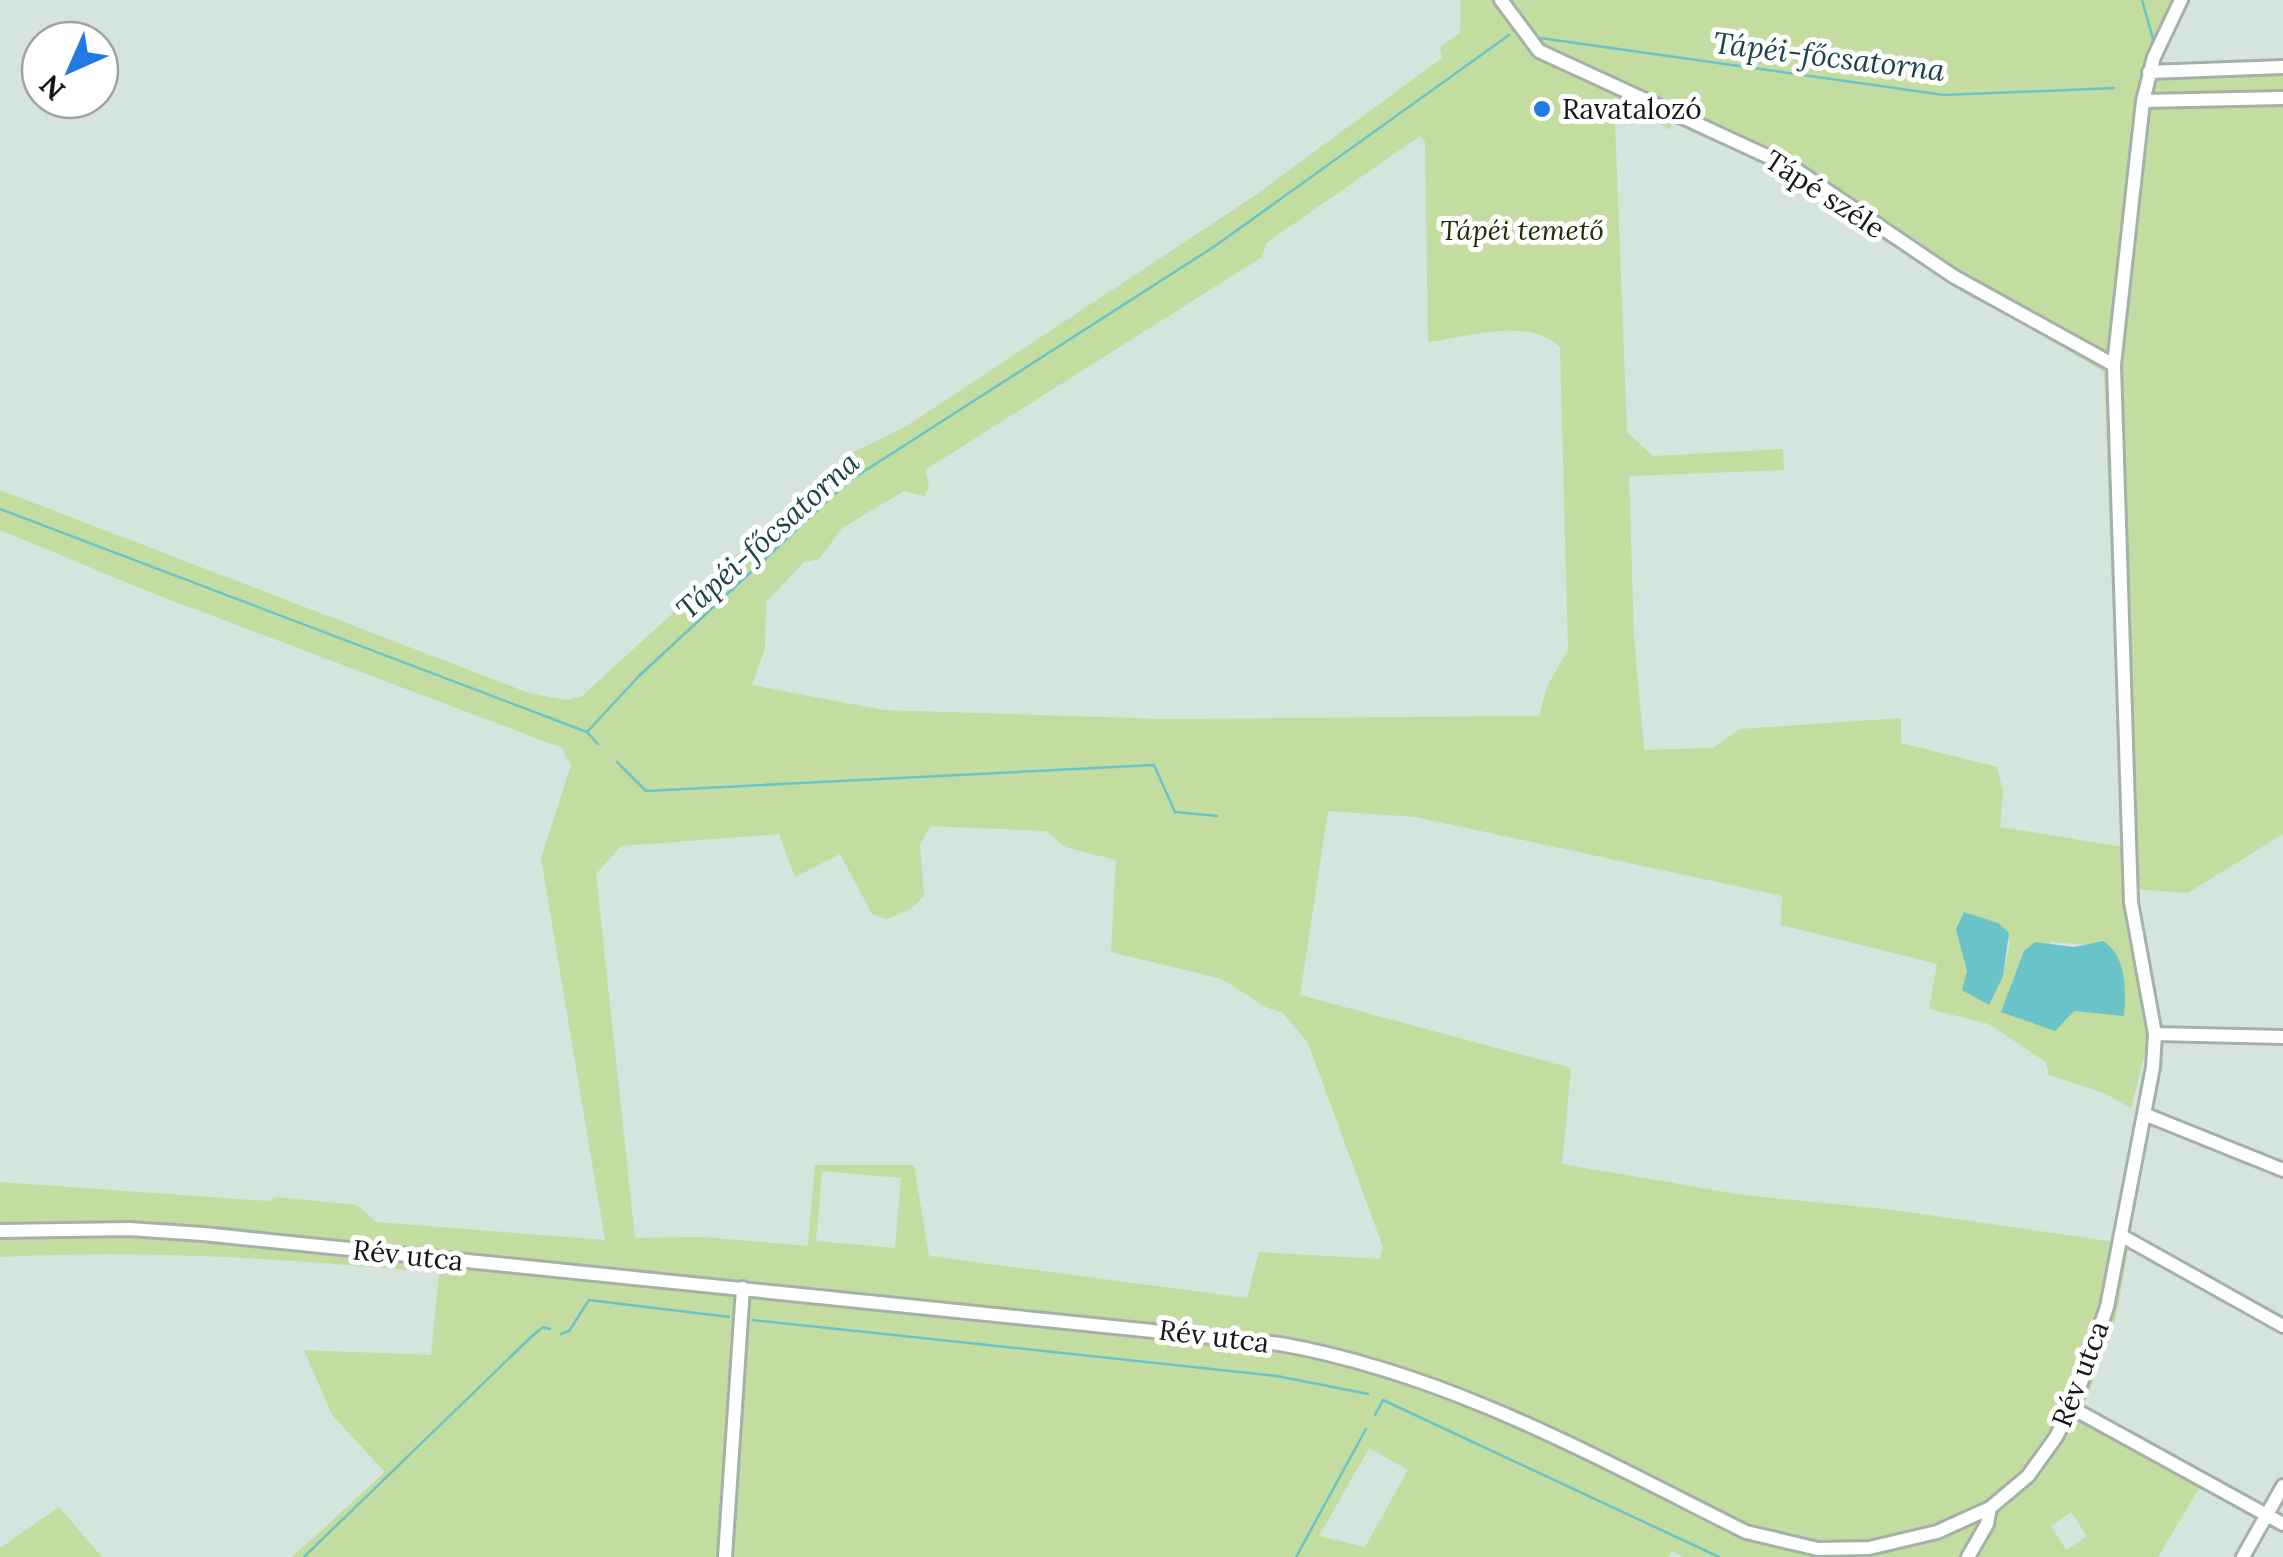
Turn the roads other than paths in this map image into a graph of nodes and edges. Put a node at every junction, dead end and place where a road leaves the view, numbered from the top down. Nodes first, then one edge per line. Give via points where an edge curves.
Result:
1 (1501, 0) edge
2 (2181, 0) edge
3 (2283, 67) edge
4 (2149, 72) junction
5 (2283, 98) edge
6 (2143, 101) junction
7 (2114, 365) junction
8 (2155, 1034) junction
9 (2283, 1038) edge
10 (2144, 1114) junction
11 (2283, 1170) edge
12 (0, 1231) edge
13 (2122, 1236) junction
14 (743, 1288) junction
15 (2283, 1326) edge
16 (2072, 1408) junction
17 (2283, 1486) edge
18 (1990, 1508) junction
19 (2267, 1515) junction
20 (2283, 1524) edge
21 (725, 1557) edge
22 (1968, 1557) edge
23 (2243, 1557) edge

1 - 7 street, Tápé széle via 1527,40 1546,55 1795,169 1953,276
2 - 4 street
3 - 4 street
4 - 6 street
5 - 6 street
6 - 7 street, Rév utca
7 - 8 street, Rév utca via 2131,902
8 - 9 street
8 - 10 street, Rév utca
10 - 11 street
10 - 13 street, Rév utca
12 - 14 street, Rév utca via 166,1232
13 - 15 street
13 - 16 street, Rév utca via 2104,1318
14 - 18 street, Rév utca via 1336,1354 1460,1393 1779,1543 1869,1548 1936,1532
14 - 21 street
16 - 18 street, Rév utca via 2038,1463
16 - 19 street
17 - 19 street
18 - 22 street
19 - 20 street
19 - 23 street

